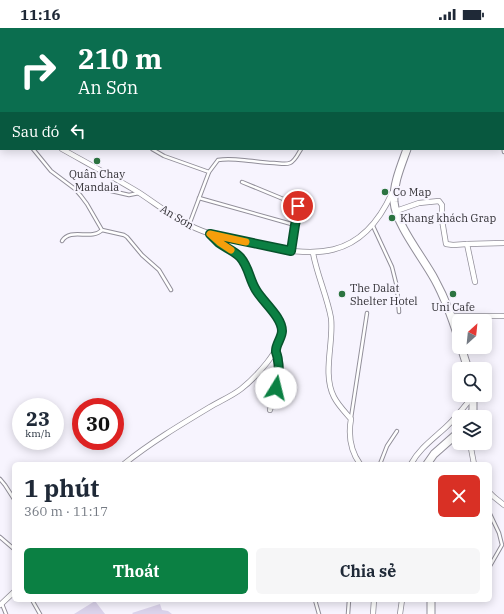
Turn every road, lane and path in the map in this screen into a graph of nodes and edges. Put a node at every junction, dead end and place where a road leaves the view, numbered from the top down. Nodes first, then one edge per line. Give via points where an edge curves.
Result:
1 (33, 150) edge
2 (64, 150) edge
3 (154, 150) edge
4 (300, 150) edge
5 (407, 150) edge
6 (210, 172) junction
7 (242, 182) dead end
8 (395, 188) junction
9 (75, 189) junction
10 (139, 193) junction
11 (199, 198) junction
12 (396, 211) junction
13 (189, 225) junction
14 (295, 225) junction
15 (373, 226) junction
16 (102, 230) junction
17 (210, 234) junction
18 (62, 241) dead end
19 (504, 242) edge
20 (467, 244) junction
21 (291, 251) junction
22 (313, 253) junction
23 (475, 282) dead end
24 (171, 290) dead end
25 (399, 312) dead end
26 (367, 313) dead end
27 (452, 316) edge
28 (492, 316) edge
29 (504, 316) edge
30 (276, 350) junction
31 (468, 402) edge
32 (270, 410) dead end
33 (351, 419) junction
34 (397, 431) dead end
35 (452, 438) edge
36 (471, 450) edge
37 (127, 462) edge
38 (359, 462) edge
39 (381, 462) edge
40 (412, 462) edge
41 (428, 462) edge
42 (474, 462) edge
43 (0, 480) edge
44 (492, 495) edge
45 (12, 496) edge
46 (504, 505) edge
47 (492, 518) edge
48 (0, 537) edge
49 (12, 547) edge
50 (492, 562) edge
51 (12, 594) edge
52 (33, 602) edge
53 (316, 602) edge
54 (349, 602) edge
55 (374, 602) edge
56 (402, 602) edge
57 (431, 602) edge
58 (1, 604) edge
59 (6, 614) edge
60 (40, 614) edge
61 (320, 614) edge
62 (348, 614) edge
63 (373, 614) edge
64 (400, 614) edge
65 (431, 614) edge

1 - 9 lane via 51,171
2 - 10 street, An Sơn
3 - 6 lane
4 - 6 lane via 296,158 287,164 226,159 218,160
5 - 8 street
6 - 11 lane
7 - 14 lane via 298,206
8 - 12 street
8 - 15 street, An Sơn via 384,211
9 - 10 lane via 107,190 130,195
9 - 16 lane
10 - 13 street, An Sơn
11 - 13 lane
11 - 14 lane
12 - 20 street via 419,203 439,201 442,205 446,244
12 - 27 street
13 - 17 street, An Sơn
14 - 21 lane
15 - 22 street, An Sơn via 348,245
15 - 25 lane via 392,267
16 - 18 lane via 91,235 68,235
16 - 24 lane via 127,237 159,270
17 - 21 street, An Sơn
17 - 30 street via 243,261 255,289 280,323 281,337
19 - 20 street
20 - 23 street
21 - 22 street, An Sơn
22 - 33 street via 331,319 331,389 337,402
26 - 33 lane
28 - 29 street
30 - 32 street via 279,374
30 - 37 street via 241,389
31 - 40 street via 447,426 419,451
33 - 38 street via 350,442
34 - 39 lane
35 - 41 street
36 - 42 street
43 - 45 lane
44 - 46 street
47 - 50 lane via 502,545
48 - 49 lane
51 - 58 street
52 - 60 lane
53 - 61 lane
54 - 62 lane
55 - 63 street
56 - 64 street
57 - 65 street
58 - 59 lane

